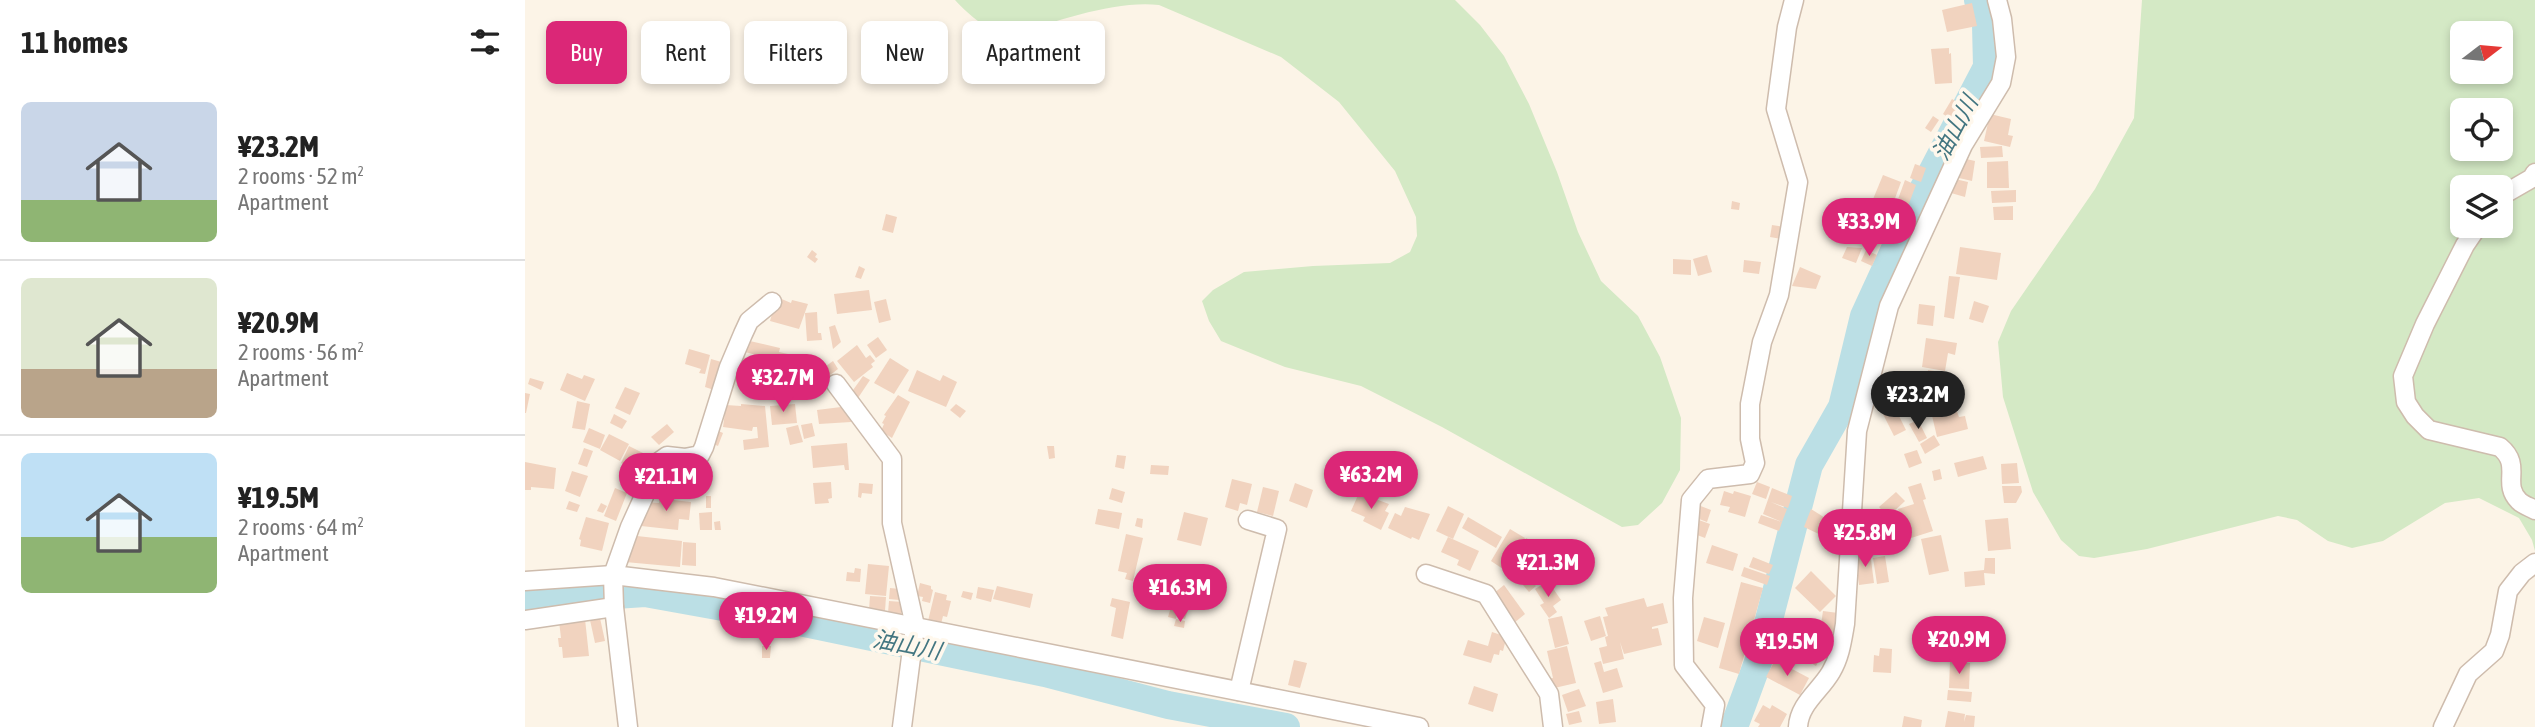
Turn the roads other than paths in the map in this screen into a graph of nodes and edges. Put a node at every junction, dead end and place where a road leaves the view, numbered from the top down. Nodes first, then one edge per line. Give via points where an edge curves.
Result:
1 (1794, 0) edge
2 (1997, 0) edge
3 (2535, 173) edge
4 (2513, 189) edge
5 (2470, 238) edge
6 (772, 302) dead end
7 (837, 384) dead end
8 (2535, 510) edge
9 (1248, 520) dead end
10 (2535, 563) edge
11 (1426, 574) dead end
12 (613, 575) junction
13 (525, 581) edge
14 (614, 607) junction
15 (525, 620) edge
16 (915, 626) junction
17 (1239, 691) junction
18 (628, 727) edge
19 (902, 727) edge
20 (1419, 727) edge
21 (1553, 727) edge
22 (1711, 727) edge
23 (1798, 727) edge
24 (2443, 727) edge

1 - 22 street via 1776,109 1798,182 1779,295 1762,342 1750,404 1755,463 1750,474 1708,479 1691,500 1683,598 1684,665 1715,705
2 - 23 street via 2006,57 2001,83 1963,145 1889,306 1857,431 1845,624 1839,654 1831,673 1798,715
3 - 4 street
5 - 8 street via 2403,376 2406,402 2429,429 2500,447 2512,463 2512,488 2519,501
6 - 12 street via 750,321 743,334 700,455 667,456 660,461
7 - 16 street via 892,459 892,523
9 - 17 street via 1277,529
10 - 24 street via 2508,591 2494,651 2469,674
11 - 21 street via 1486,594 1549,694
12 - 13 street
12 - 14 street
12 - 16 street via 714,587
14 - 15 street
14 - 18 street
16 - 17 street
16 - 19 street
17 - 20 street

